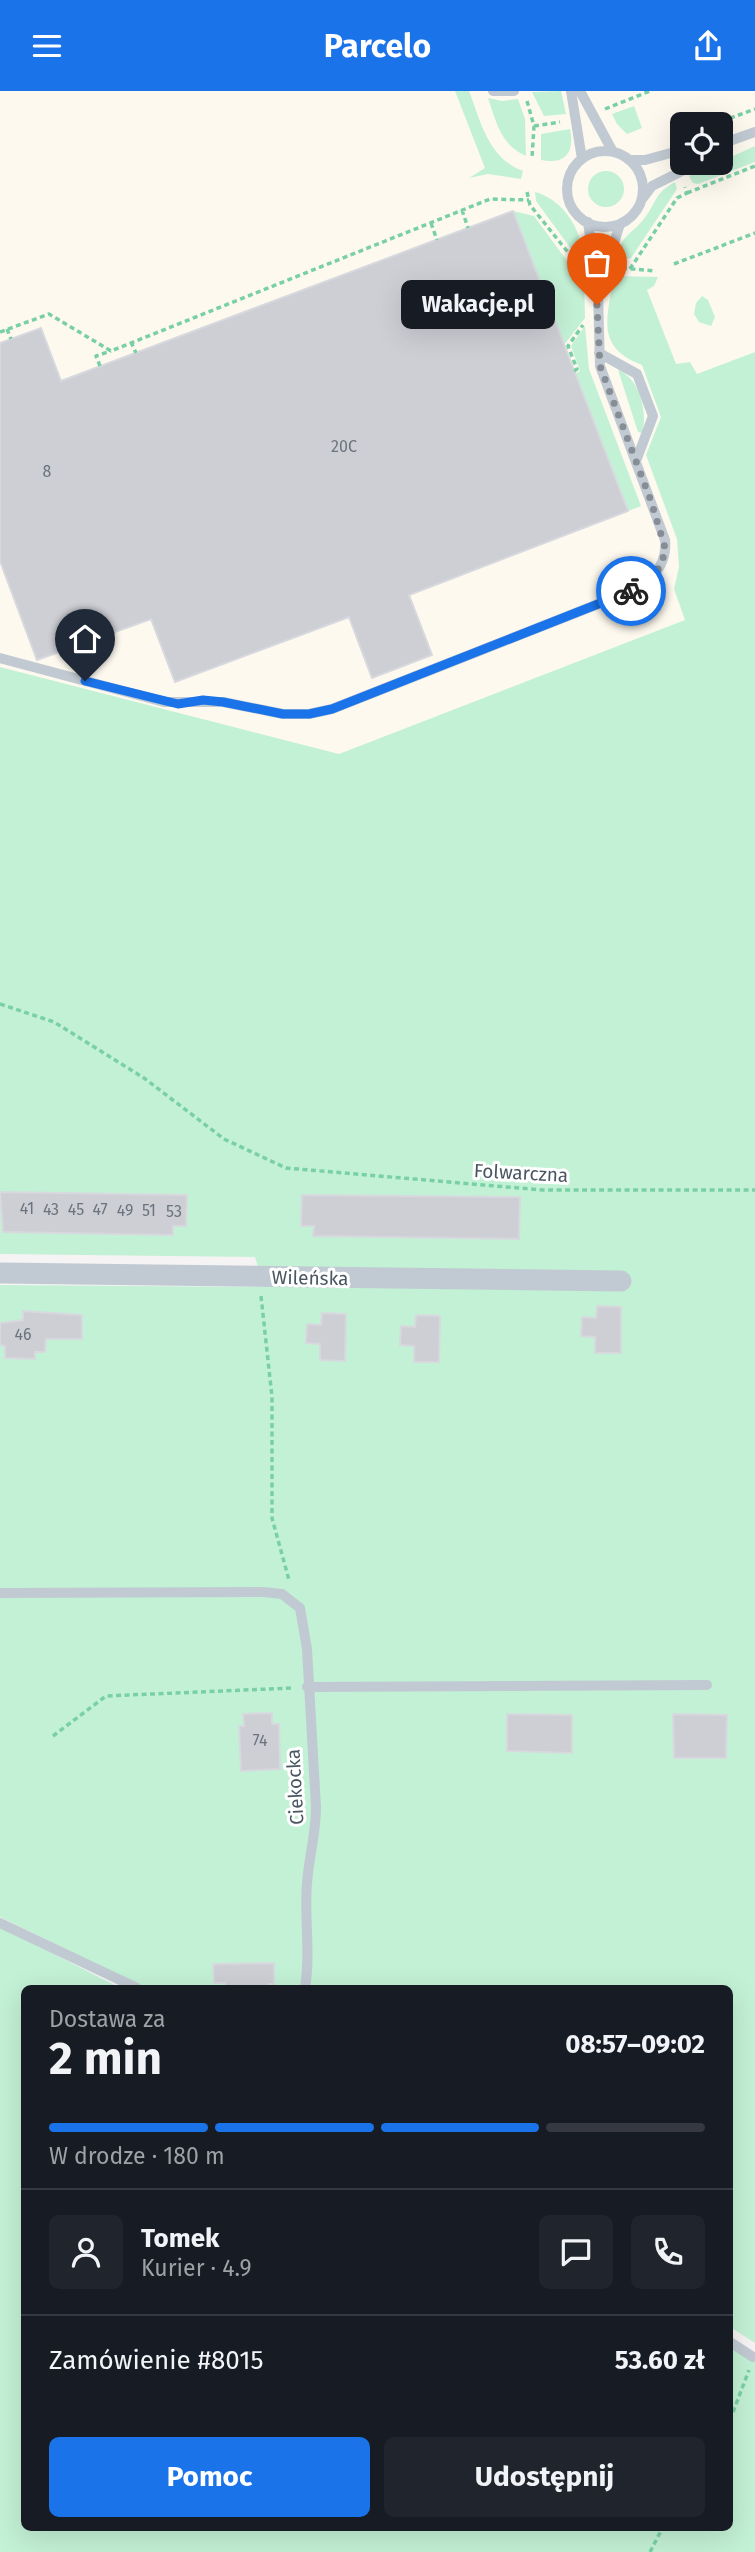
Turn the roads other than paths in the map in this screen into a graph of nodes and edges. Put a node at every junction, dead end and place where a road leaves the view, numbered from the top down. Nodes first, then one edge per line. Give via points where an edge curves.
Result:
1 (493, 91) edge
2 (571, 91) edge
3 (580, 91) edge
4 (520, 93) edge
5 (755, 132) edge
6 (733, 140) edge
7 (613, 152) junction
8 (670, 154) edge
9 (582, 159) junction
10 (629, 160) junction
11 (674, 175) edge
12 (641, 201) junction
13 (588, 222) junction
14 (620, 224) junction
15 (598, 293) junction
16 (599, 353) junction
17 (636, 461) junction
18 (0, 658) edge
19 (0, 1273) edge
20 (621, 1281) dead end
21 (0, 1593) edge
22 (707, 1685) dead end
23 (307, 1687) junction
24 (0, 1923) edge
25 (131, 1985) edge
26 (306, 1985) edge
27 (733, 2344) edge
28 (754, 2357) edge

1 - 4 lane
2 - 9 lane
3 - 7 lane
5 - 6 lane
7 - 9 lane via 596,152
7 - 10 lane
8 - 10 lane
9 - 13 lane via 570,176 568,190 576,212
10 - 12 lane via 641,176
11 - 12 lane via 652,186
12 - 14 lane
13 - 14 lane
13 - 15 lane
14 - 15 lane
15 - 16 lane
16 - 17 lane
16 - 17 lane via 637,374 653,416
17 - 18 lane via 666,551 655,576 644,586 332,709 283,714 223,702 169,703
19 - 20 street, Wileńska
21 - 23 lane, Ciekocka via 282,1594 300,1608 304,1622
22 - 23 lane
23 - 26 lane, Ciekocka via 316,1832 307,1883
24 - 25 lane
27 - 28 lane

